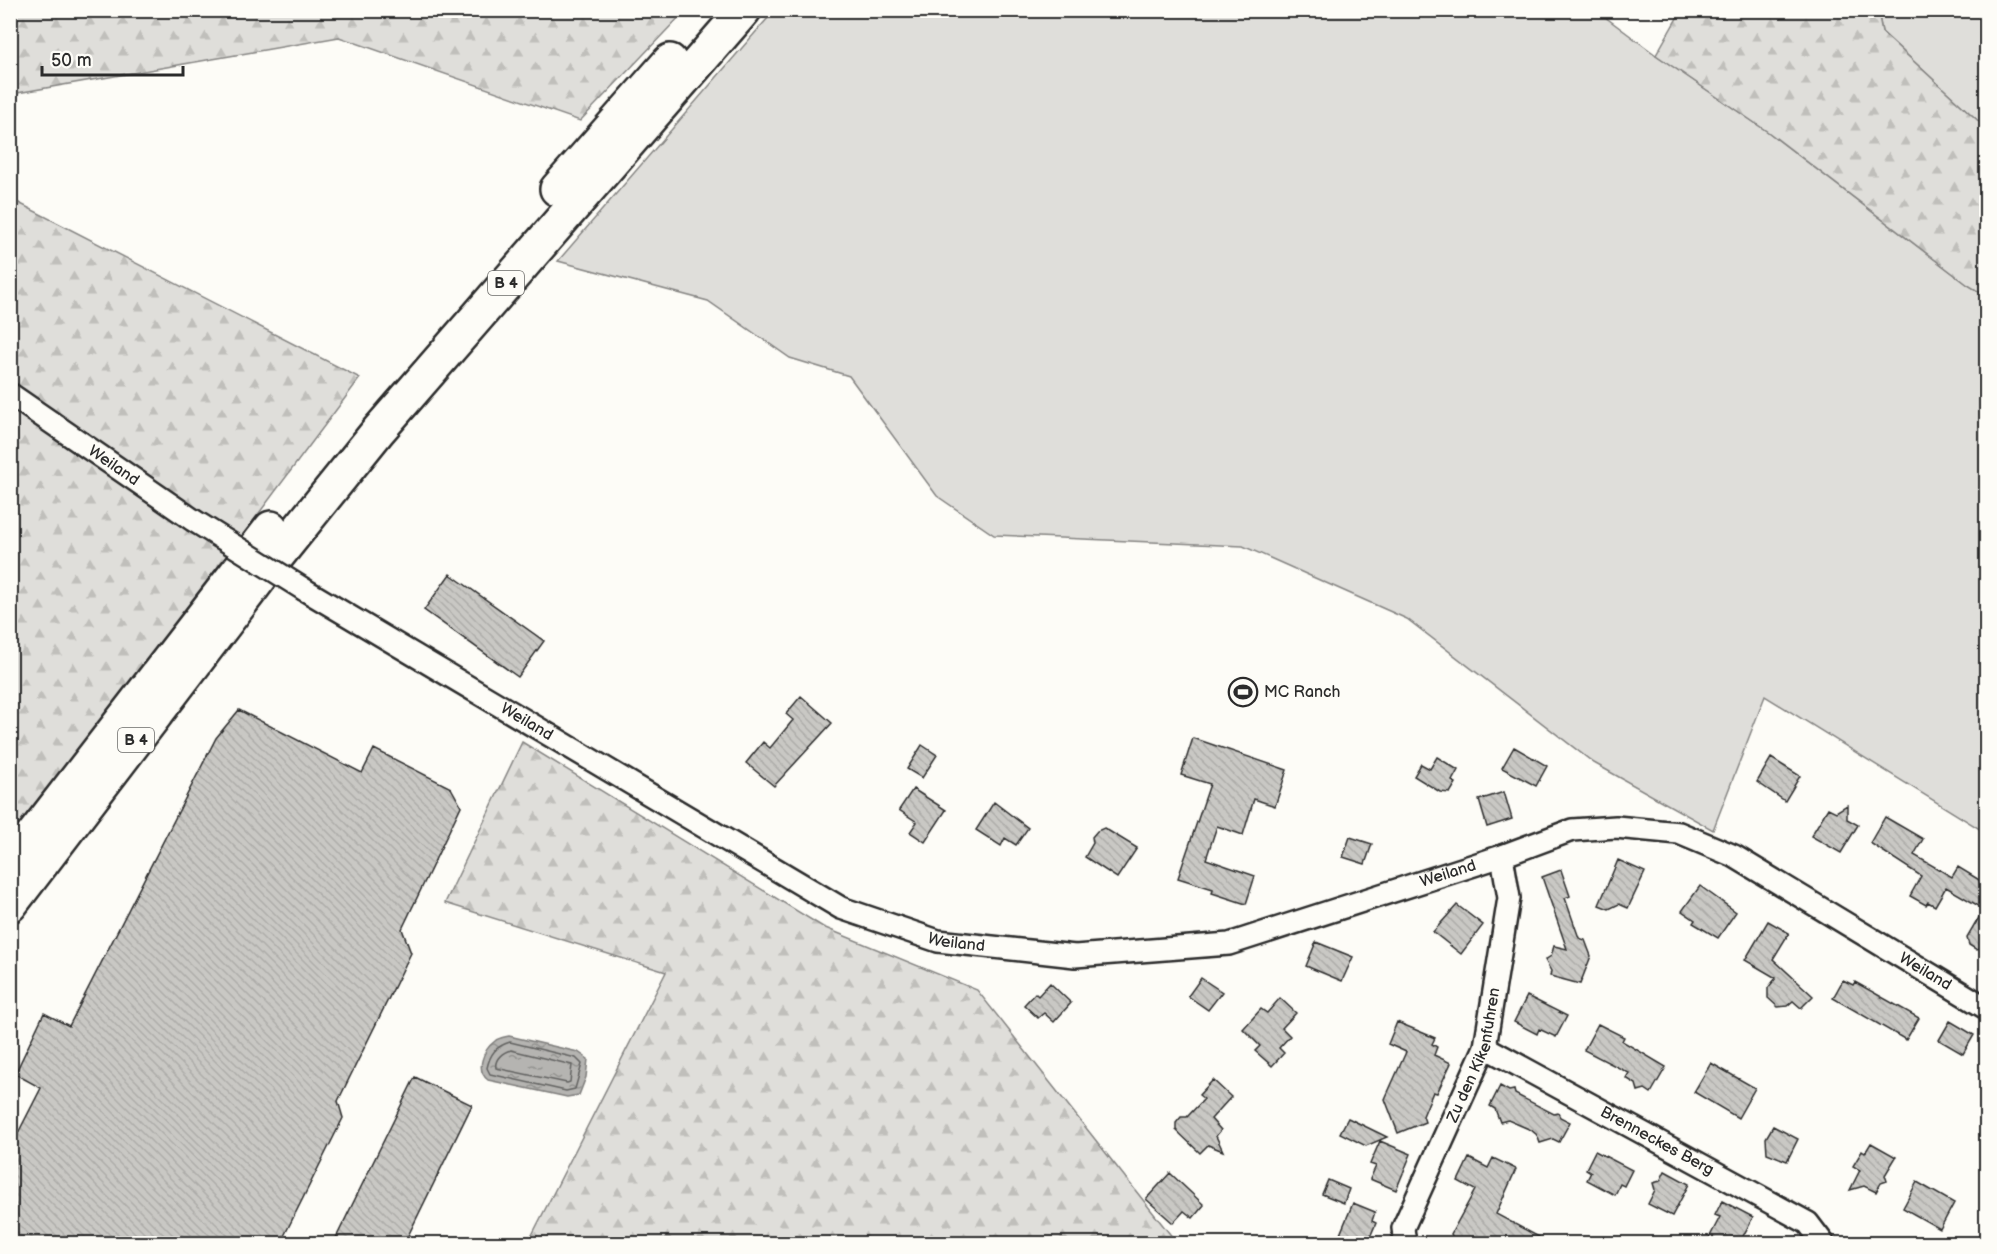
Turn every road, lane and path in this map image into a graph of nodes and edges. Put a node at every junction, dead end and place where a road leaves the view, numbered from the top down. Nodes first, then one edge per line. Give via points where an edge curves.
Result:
1 (716, 10) edge
2 (744, 10) edge
3 (10, 394) edge
4 (1502, 856) junction
5 (10, 865) edge
6 (10, 905) edge
7 (1986, 1008) edge
8 (1485, 1047) junction
9 (1405, 1244) edge
10 (1824, 1244) edge

1 - 5 highway, B 4 via 627,107 353,426
2 - 6 highway, B 4 via 378,430
3 - 4 street, Weiland, bridge via 193,520 305,590 841,908 938,941 1075,956 1228,944
4 - 7 street, Weiland via 1572,830 1616,827 1679,833 1734,856
4 - 8 street, Zu den Kikenfuhren via 1509,898
8 - 9 street, Zu den Kikenfuhren via 1403,1228
8 - 10 street, Brenneckes Berg via 1808,1223

